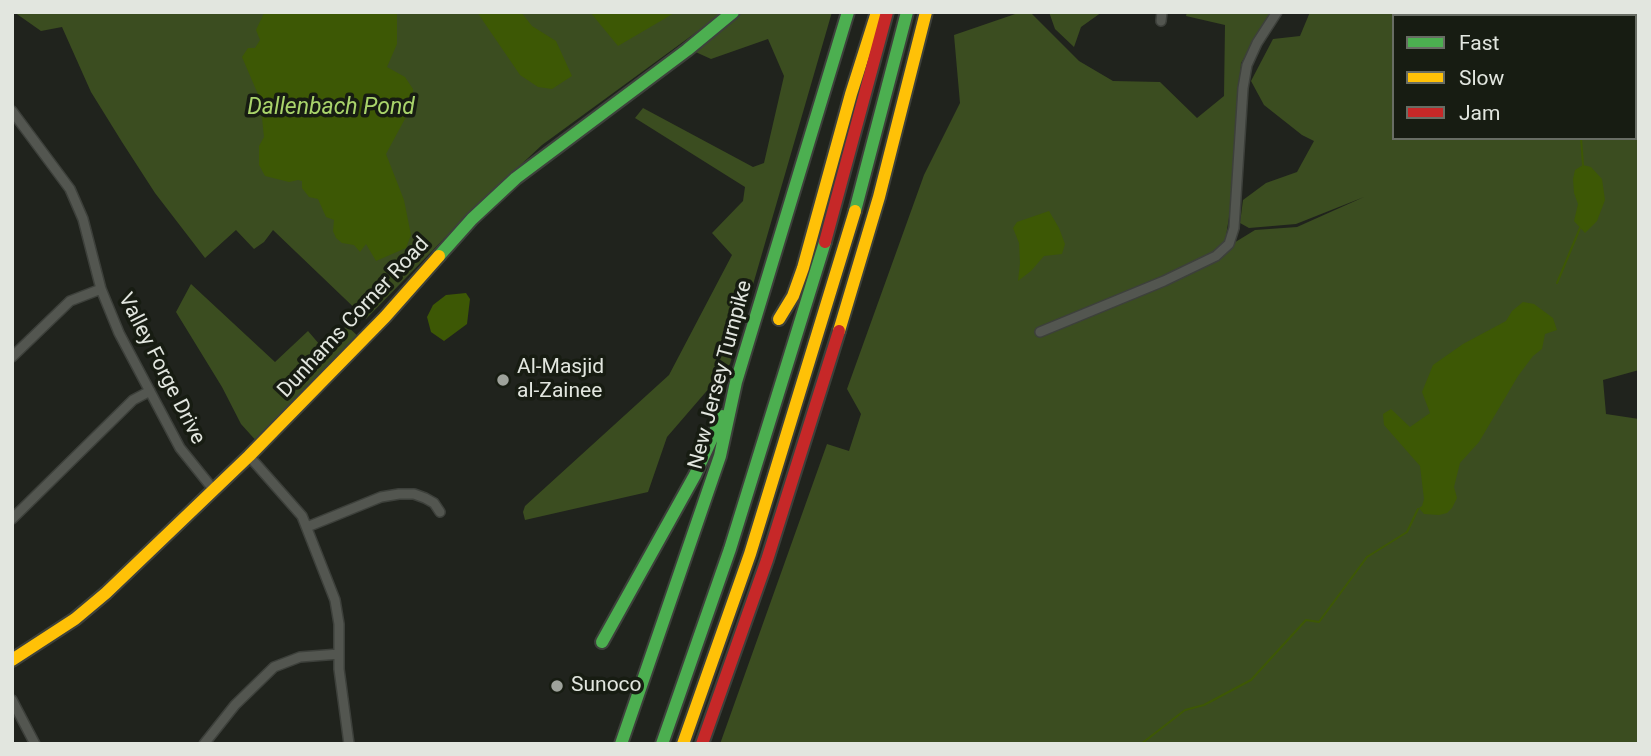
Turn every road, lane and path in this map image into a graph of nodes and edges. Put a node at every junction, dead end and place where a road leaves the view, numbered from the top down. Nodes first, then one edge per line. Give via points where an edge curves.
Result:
1 (733, 12) edge
2 (848, 12) edge
3 (877, 12) edge
4 (887, 12) edge
5 (908, 12) edge
6 (926, 12) edge
7 (1277, 12) edge
8 (12, 111) edge
9 (101, 289) junction
10 (779, 319) dead end
11 (1040, 332) dead end
12 (12, 357) edge
13 (736, 382) junction
14 (150, 391) junction
15 (248, 456) junction
16 (213, 489) junction
17 (440, 512) dead end
18 (12, 520) edge
19 (307, 527) junction
20 (602, 642) dead end
21 (339, 654) junction
22 (12, 660) edge
23 (12, 700) edge
24 (35, 744) edge
25 (204, 744) edge
26 (349, 744) edge
27 (621, 744) edge
28 (662, 744) edge
29 (683, 744) edge
30 (702, 744) edge

1 - 15 main road, Dunhams Corner Road via 516,178
2 - 13 main road, New Jersey Turnpike
3 - 10 main road via 803,268
4 - 28 main road via 844,181 789,363
5 - 29 main road via 802,393
6 - 30 main road via 879,197 820,398
7 - 11 street via 1247,65 1229,244 1216,256 1164,281
8 - 9 street, Valley Forge Drive via 70,188
9 - 12 street via 70,301
9 - 14 street, Valley Forge Drive
13 - 20 main road via 695,475
13 - 27 main road, New Jersey Turnpike via 720,456
14 - 16 street, Valley Forge Drive via 180,449
14 - 18 street via 133,400
15 - 16 main road, Dunhams Corner Road
15 - 19 street
16 - 22 main road, Dunhams Corner Road via 106,593
17 - 19 street via 425,498 399,494
19 - 21 street via 335,600
21 - 25 street via 300,657 274,667
21 - 26 street
23 - 24 street

